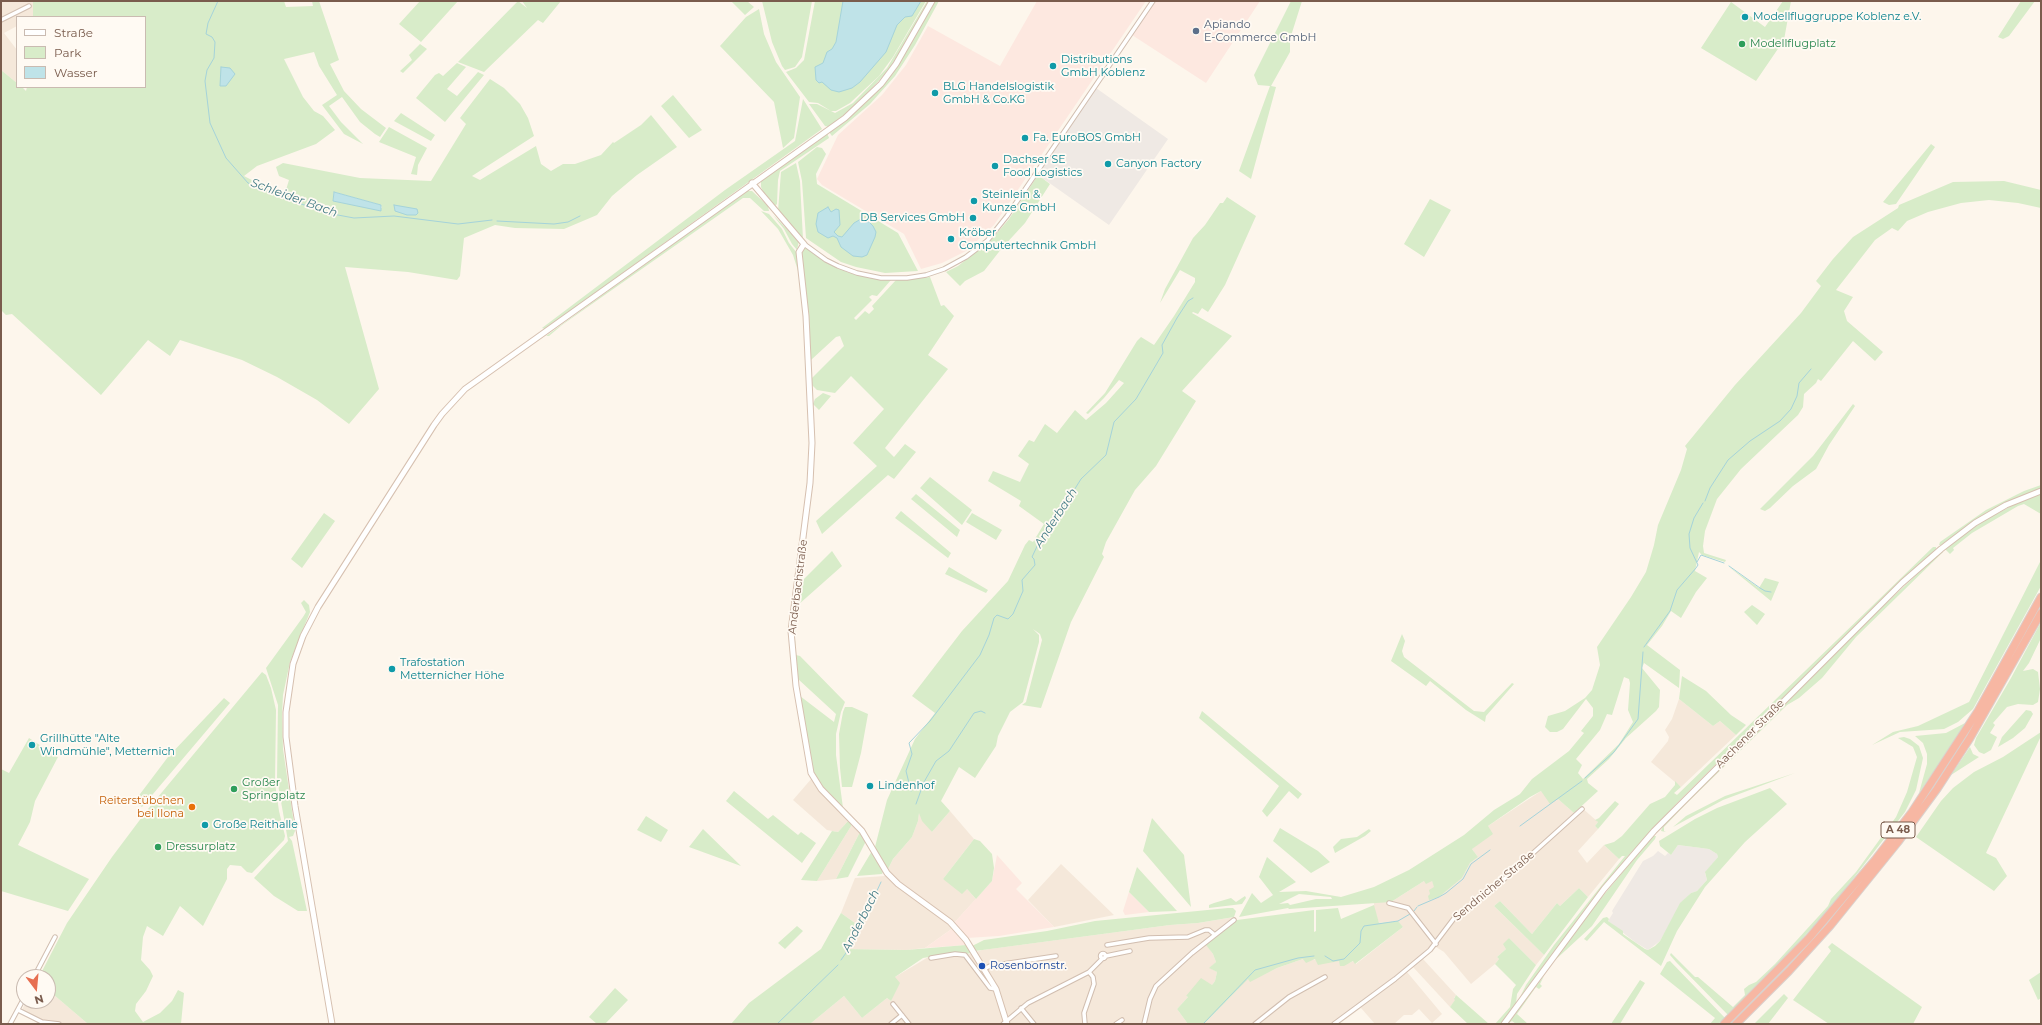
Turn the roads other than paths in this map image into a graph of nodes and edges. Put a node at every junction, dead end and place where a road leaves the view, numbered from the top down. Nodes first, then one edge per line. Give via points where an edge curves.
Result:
1 (932, 1) edge
2 (1153, 1) edge
3 (29, 6) dead end
4 (1, 20) edge
5 (752, 182) junction
6 (804, 244) junction
7 (2041, 491) edge
8 (2041, 597) edge
9 (2041, 613) edge
10 (1582, 809) dead end
11 (1389, 903) dead end
12 (1234, 920) dead end
13 (1215, 935) junction
14 (55, 937) dead end
15 (1436, 944) junction
16 (1107, 945) dead end
17 (1130, 951) dead end
18 (1056, 956) dead end
19 (930, 958) dead end
20 (38, 969) edge
21 (984, 969) junction
22 (1089, 972) junction
23 (1325, 977) dead end
24 (996, 989) junction
25 (893, 1004) dead end
26 (1021, 1008) junction
27 (18, 1010) joint
28 (902, 1015) junction
29 (1122, 1020) dead end
30 (1005, 1023) edge
31 (10, 1024) edge
32 (59, 1024) edge
33 (332, 1024) edge
34 (891, 1024) edge
35 (909, 1024) edge
36 (1034, 1024) edge
37 (1085, 1024) edge
38 (1116, 1024) edge
39 (1144, 1024) edge
40 (1255, 1024) edge
41 (1334, 1024) edge
42 (1504, 1024) edge
43 (1724, 1024) edge
44 (1736, 1024) edge

1 - 5 main road via 896,64 881,84 839,122
2 - 6 street via 1008,216 987,241 966,258 926,275 881,278 838,266
3 - 4 street
5 - 6 main road
5 - 33 main road via 484,375 454,401 434,425 336,578 303,636 293,664 288,693 286,737 295,806
6 - 21 main road, Anderbachstraße via 799,252 806,316 812,443 810,483 791,631 796,686 809,763 816,782 862,831 887,873 950,922 966,940
7 - 42 main road, Aachener Straße via 2006,505 1975,524 1902,583 1654,831 1604,889
8 - 43 highway, A 48 via 1978,712 1912,812 1809,938
9 - 44 highway, A 48 via 1970,738 1898,842 1825,932
10 - 15 street, Sendnicher Straße via 1492,890 1455,917
11 - 15 street via 1408,908
12 - 13 street
13 - 16 street via 1205,930 1188,937 1149,938
13 - 39 street via 1156,986
14 - 20 street
15 - 41 street, Sendnicher Straße via 1395,980
17 - 22 street via 1104,957
18 - 21 street
19 - 24 street via 965,955 990,988
21 - 24 main road, Anderbachstraße
22 - 26 street
22 - 37 street via 1094,984 1084,1013
23 - 40 street via 1289,997
24 - 30 main road, Anderbachstraße
25 - 28 street
26 - 30 street
26 - 36 street
27 - 31 street
27 - 32 street via 42,1022
28 - 34 street
28 - 35 street
29 - 38 street

